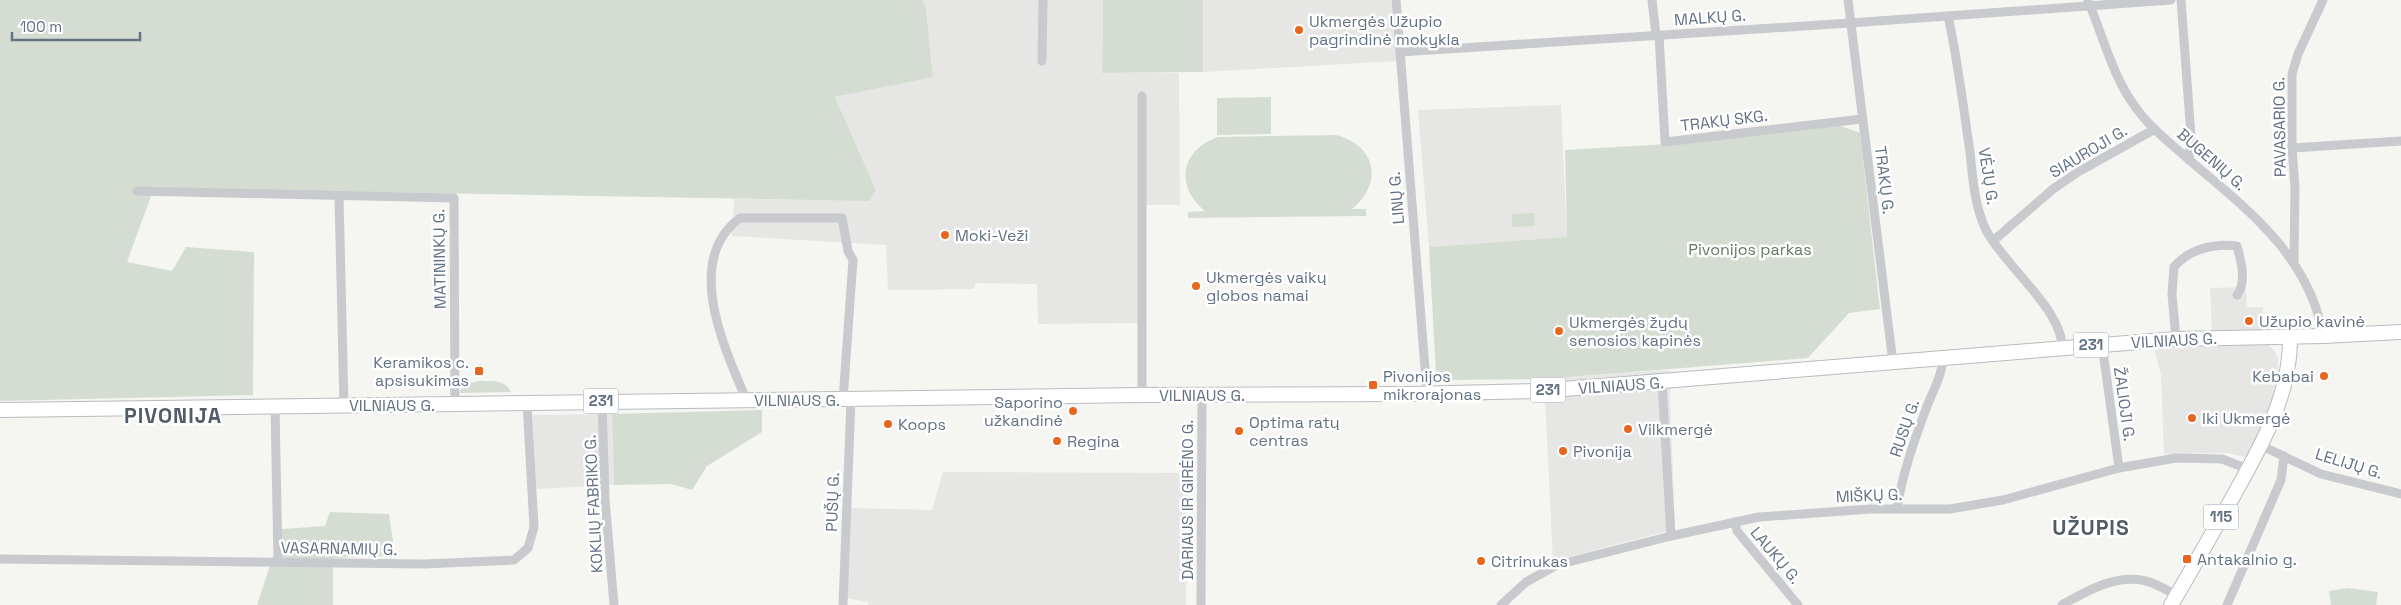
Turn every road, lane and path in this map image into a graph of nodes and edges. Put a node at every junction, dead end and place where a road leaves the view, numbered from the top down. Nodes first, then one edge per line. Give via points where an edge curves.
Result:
1 (1043, 0) edge
2 (1396, 0) edge
3 (1652, 0) edge
4 (1848, 0) edge
5 (2171, 0) edge
6 (2181, 0) edge
7 (2323, 0) edge
8 (2089, 3) edge
9 (1948, 16) junction
10 (1850, 23) junction
11 (1657, 35) junction
12 (1400, 52) junction
13 (1042, 61) dead end
14 (1142, 96) dead end
15 (1862, 119) junction
16 (2155, 129) junction
17 (2401, 141) edge
18 (2292, 148) junction
19 (2189, 160) junction
20 (137, 191) dead end
21 (339, 196) junction
22 (1993, 241) junction
23 (2294, 261) junction
24 (2237, 295) dead end
25 (2401, 332) edge
26 (2323, 336) junction
27 (2290, 337) junction
28 (2176, 339) junction
29 (2102, 344) junction
30 (2062, 347) junction
31 (1942, 358) junction
32 (1893, 363) junction
33 (1662, 382) junction
34 (1427, 394) junction
35 (1142, 395) junction
36 (1202, 396) junction
37 (847, 400) junction
38 (747, 401) junction
39 (602, 402) junction
40 (527, 403) junction
41 (455, 404) junction
42 (344, 405) junction
43 (275, 406) junction
44 (0, 410) edge
45 (2262, 446) junction
46 (2284, 456) junction
47 (2118, 468) junction
48 (2248, 469) junction
49 (2401, 494) edge
50 (1897, 509) junction
51 (1735, 522) junction
52 (1671, 536) junction
53 (0, 559) edge
54 (278, 562) junction
55 (2174, 600) edge
56 (614, 605) edge
57 (843, 605) edge
58 (1201, 605) edge
59 (1501, 605) edge
60 (1798, 605) edge
61 (2062, 605) edge
62 (2227, 605) edge

1 - 13 street
2 - 12 street, LINŲ G.
3 - 11 street
4 - 10 street, TRAKŲ G.
5 - 8 street, MALKŲ G.
6 - 19 street via 2191,136
7 - 18 street, PAVASARIO G. via 2292,74
8 - 9 street, MALKŲ G.
8 - 16 street, BUGENIŲ G. via 2133,105
9 - 10 street, MALKŲ G.
9 - 22 street, VĖJŲ G. via 1977,210
10 - 11 street, MALKŲ G.
10 - 15 street, TRAKŲ G.
11 - 12 street, MALKŲ G.
11 - 15 street, TRAKŲ SKG. via 1665,142
12 - 34 street, LINŲ G.
14 - 35 street
15 - 32 street, TRAKŲ G.
16 - 19 street, BUGENIŲ G.
16 - 22 street, SIAUROJI G. via 2053,189
17 - 18 street
18 - 23 street, PAVASARIO G.
19 - 23 street, BUGENIŲ G. via 2259,219
20 - 21 street, MATININKŲ G.
21 - 41 street, MATININKŲ G. via 454,198
21 - 42 street
22 - 30 street, VĖJŲ G. via 2047,311 2059,330
23 - 26 street, BUGENIŲ G. via 2316,305
24 - 28 street via 2242,284 2237,246 2217,246 2190,253 2174,267 2172,294
25 - 26 main road, VILNIAUS G.
26 - 27 main road, VILNIAUS G.
27 - 28 main road, VILNIAUS G. / 231
27 - 45 main road, 115 via 2280,398
28 - 29 main road, VILNIAUS G. / 231
29 - 30 main road, VILNIAUS G. / 231
29 - 47 street, ŽALIOJI G.
30 - 31 main road, VILNIAUS G. / 231
31 - 32 main road, VILNIAUS G. / 231
31 - 50 street, RUSŲ G. via 1940,374 1905,474
32 - 33 main road, VILNIAUS G. / 231
33 - 34 main road, VILNIAUS G. / 231 via 1540,391
33 - 52 street
34 - 36 main road, VILNIAUS G. / 231
35 - 36 main road, VILNIAUS G. / 231
35 - 37 main road, VILNIAUS G. / 231
36 - 58 street, DARIAUS IR GIRĖNO G.
37 - 38 main road, VILNIAUS G. / 231
37 - 38 street, PUŠŲ G. via 853,260 848,251 842,218 740,218 728,227 711,261 714,309 726,353
37 - 57 street, PUŠŲ G.
38 - 39 main road, VILNIAUS G. / 231
39 - 40 main road, VILNIAUS G. / 231
39 - 56 street, KOKLIŲ FABRIKO G.
40 - 41 main road, VILNIAUS G. / 231
40 - 54 street, VASARNAMIŲ G. via 534,527 528,548 514,560 424,564
41 - 42 main road, VILNIAUS G. / 231
42 - 43 main road, VILNIAUS G. / 231
43 - 44 main road, VILNIAUS G. / 231
43 - 54 street
45 - 46 street, LELIJŲ G.
45 - 48 main road, 115
46 - 49 street, LELIJŲ G. via 2321,474
46 - 62 street via 2281,480
47 - 48 street, MIŠKŲ G. via 2153,460 2200,457
47 - 50 street, MIŠKŲ G. via 2003,500 1950,509
48 - 55 main road, 115
50 - 51 street, MIŠKŲ G. via 1798,512
51 - 52 street, MIŠKŲ G.
51 - 60 street, LAUKŲ G. via 1737,531
52 - 59 street, MIŠKŲ G. via 1558,565 1526,582
53 - 54 street, VASARNAMIŲ G.
55 - 61 street via 2152,583 2137,579 2094,587

